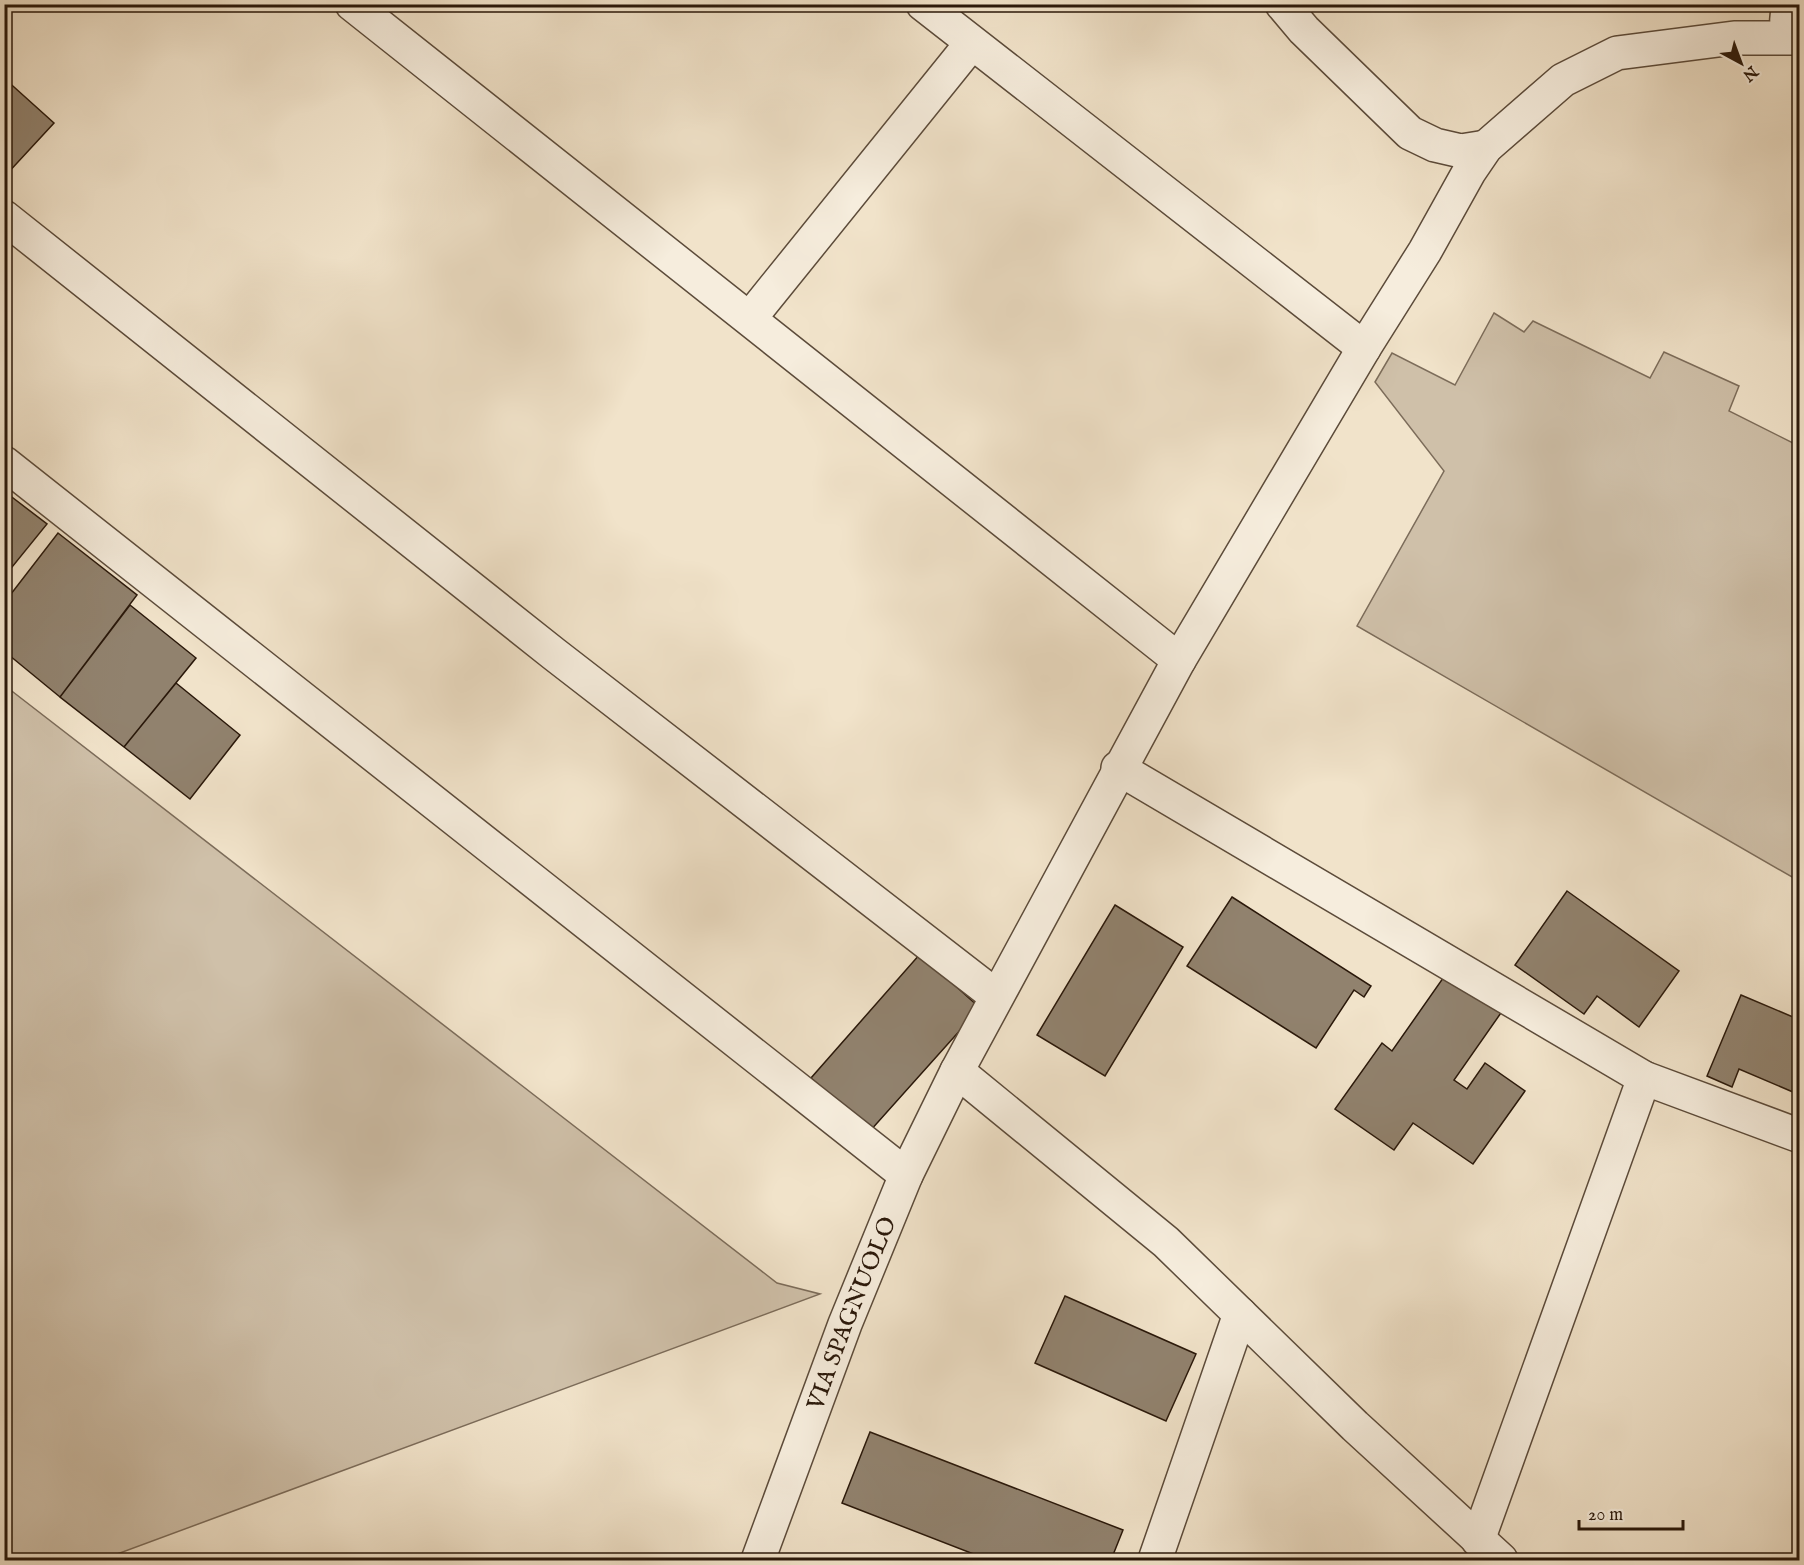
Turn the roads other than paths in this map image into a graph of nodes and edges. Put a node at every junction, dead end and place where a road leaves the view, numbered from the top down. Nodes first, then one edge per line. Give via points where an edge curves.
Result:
1 (352, 4) edge
2 (923, 4) edge
3 (1282, 4) edge
4 (1795, 4) edge
5 (1800, 37) edge
6 (971, 44) junction
7 (1486, 147) junction
8 (4, 217) edge
9 (750, 318) junction
10 (1364, 348) junction
11 (4, 463) edge
12 (1179, 660) junction
13 (1118, 768) junction
14 (996, 996) junction
15 (957, 1071) junction
16 (1644, 1078) junction
17 (1800, 1136) edge
18 (906, 1175) junction
19 (1240, 1314) junction
20 (1490, 1550) edge
21 (758, 1560) edge
22 (1155, 1560) edge

1 - 9 street
2 - 6 street
3 - 7 street via 1410,133 1461,151
4 - 5 street via 1788,11 1786,22 1792,33
5 - 7 street, VIA SPAGNUOLO via 1734,38 1617,53 1563,80
6 - 9 street
6 - 10 street
7 - 10 street, VIA SPAGNUOLO
8 - 14 street via 554,654
9 - 12 street
10 - 12 street, VIA SPAGNUOLO
11 - 18 street
12 - 13 street, VIA SPAGNUOLO
13 - 14 street, VIA SPAGNUOLO
13 - 16 street
14 - 15 street, VIA SPAGNUOLO
15 - 18 street, VIA SPAGNUOLO
15 - 19 street via 1166,1242
16 - 17 street
16 - 20 street
18 - 21 street, VIA SPAGNUOLO via 845,1324
19 - 20 street
19 - 22 street

